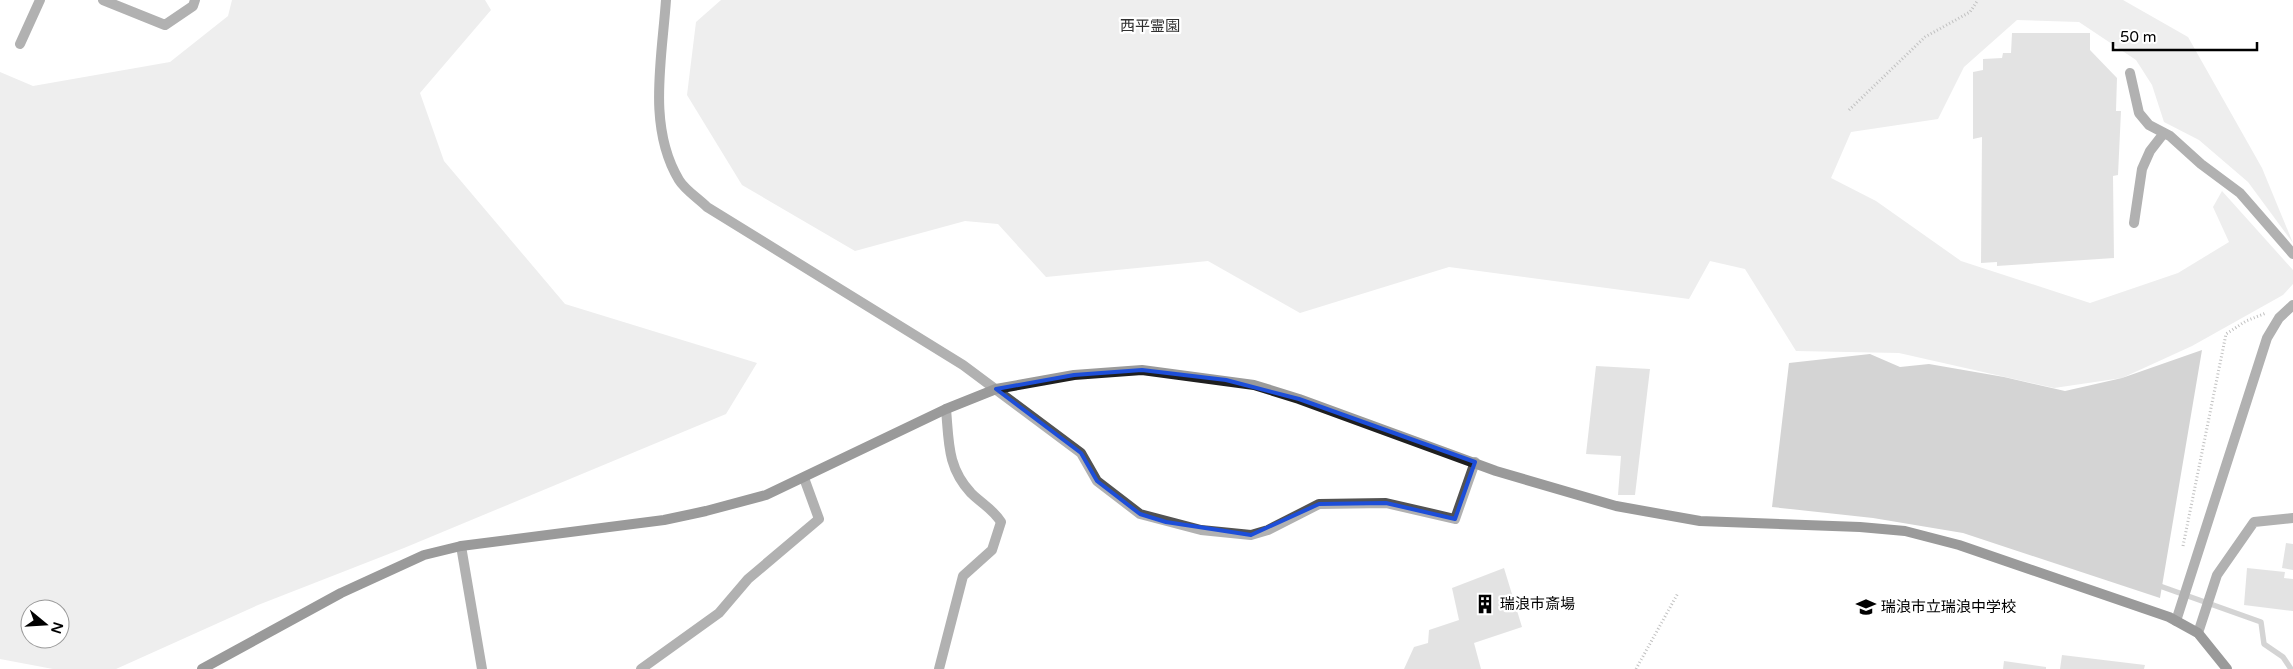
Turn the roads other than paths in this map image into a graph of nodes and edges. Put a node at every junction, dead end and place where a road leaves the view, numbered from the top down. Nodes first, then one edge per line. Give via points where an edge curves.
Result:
1 (40, 0) edge
2 (103, 0) edge
3 (195, 0) edge
4 (666, 0) edge
5 (20, 44) dead end
6 (2130, 73) dead end
7 (2164, 133) junction
8 (2134, 223) dead end
9 (2293, 254) edge
10 (2293, 305) edge
11 (996, 389) junction
12 (946, 409) junction
13 (1475, 462) junction
14 (804, 478) junction
15 (2293, 518) edge
16 (461, 546) junction
17 (2176, 621) junction
18 (2198, 633) junction
19 (202, 669) edge
20 (482, 669) edge
21 (641, 669) edge
22 (939, 669) edge
23 (2227, 669) edge

1 - 5 street
2 - 3 street via 165,25 193,6
4 - 11 street via 659,93 663,140 680,181 707,207 963,365
6 - 7 street via 2139,113 2149,125
7 - 8 street via 2150,151 2142,169
7 - 9 street via 2240,193
10 - 17 street via 2279,318 2267,338
11 - 12 street
11 - 13 street via 1074,375 1142,370 1226,380 1300,399
11 - 13 street via 1081,453 1097,481 1140,514 1201,530 1250,535 1268,530 1319,504 1386,503 1456,519
12 - 14 street
12 - 22 street via 950,459 959,478 972,494 994,510 1001,522 992,550 963,576
13 - 17 street via 1616,506 1700,521 1860,527 1905,532 1959,545
14 - 16 street via 766,495 664,520
14 - 21 street via 819,519 748,578 719,613
15 - 18 street via 2254,522 2217,575
16 - 19 street via 424,555 341,592
16 - 20 street
17 - 18 street
18 - 23 street

